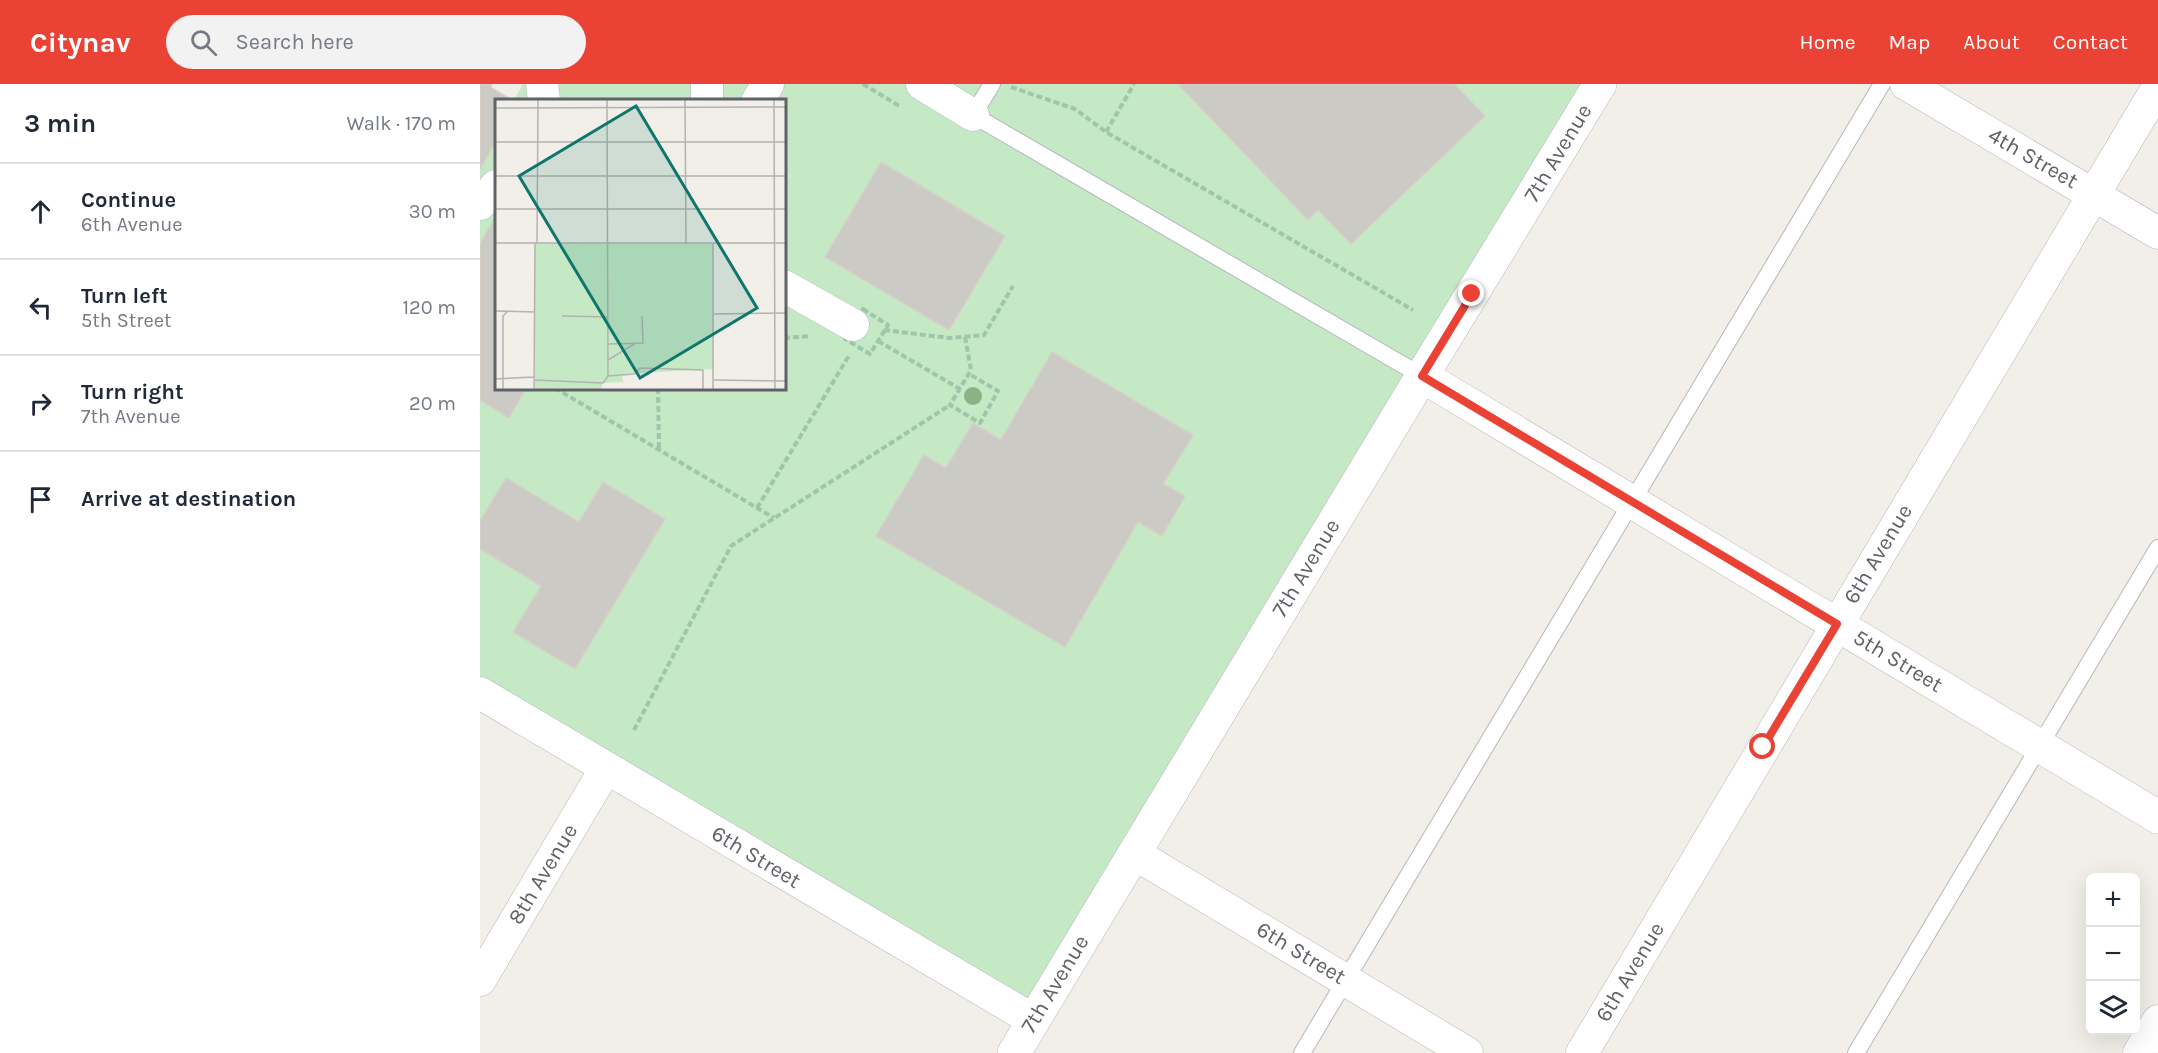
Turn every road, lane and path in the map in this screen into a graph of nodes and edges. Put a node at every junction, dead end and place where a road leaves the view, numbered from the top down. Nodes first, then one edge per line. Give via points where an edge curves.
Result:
1 (542, 84) edge
2 (768, 84) edge
3 (922, 84) edge
4 (993, 84) edge
5 (1002, 84) edge
6 (1134, 84) edge
7 (1600, 84) edge
8 (1882, 84) edge
9 (1906, 84) edge
10 (2158, 87) edge
11 (544, 99) edge
12 (759, 99) edge
13 (973, 115) junction
14 (1106, 132) junction
15 (495, 187) edge
16 (2094, 194) junction
17 (480, 204) edge
18 (2158, 233) edge
19 (1013, 286) dead end
20 (786, 287) edge
21 (1413, 310) dead end
22 (884, 330) dead end
23 (862, 337) junction
24 (965, 337) junction
25 (969, 374) junction
26 (1422, 376) junction
27 (960, 389) junction
28 (558, 390) edge
29 (658, 390) edge
30 (950, 405) junction
31 (659, 450) junction
32 (1631, 501) junction
33 (757, 508) junction
34 (774, 518) junction
35 (2158, 548) edge
36 (1837, 624) junction
37 (480, 693) edge
38 (634, 730) dead end
39 (2039, 745) junction
40 (606, 768) junction
41 (2158, 816) edge
42 (1135, 854) junction
43 (480, 980) edge
44 (1346, 980) junction
45 (1033, 1020) junction
46 (2158, 1021) edge
47 (1014, 1053) edge
48 (1302, 1053) edge
49 (1467, 1053) edge
50 (1582, 1053) edge
51 (1856, 1053) edge
52 (2139, 1053) edge

1 - 11 street
2 - 12 street
3 - 13 street
4 - 13 lane
5 - 14 path via 1075,109
6 - 14 path
7 - 26 street, 7th Avenue
8 - 32 lane
9 - 16 street, 4th Street
10 - 16 street, 6th Avenue
13 - 26 lane
14 - 21 path
15 - 17 street
16 - 18 street, 4th Street
16 - 36 street, 6th Avenue
19 - 24 path via 984,335
20 - 23 street
22 - 24 path
23 - 27 path
23 - 33 path
24 - 25 path
25 - 27 path
25 - 30 path via 998,391 980,423
26 - 32 street, 5th Street
26 - 42 street, 7th Avenue
27 - 30 path
28 - 31 path
29 - 31 path
30 - 34 path
31 - 33 path
32 - 36 street, 5th Street
32 - 44 lane
33 - 34 path
34 - 38 path via 731,546
35 - 39 lane
36 - 39 street, 5th Street
36 - 50 street, 6th Avenue
37 - 40 street, 6th Street
39 - 41 street, 5th Street
39 - 51 lane
40 - 43 street, 8th Avenue
40 - 45 street, 6th Street
42 - 44 street, 6th Street
42 - 45 street, 7th Avenue
44 - 48 lane
44 - 49 street, 6th Street
45 - 47 street, 7th Avenue
46 - 52 street

